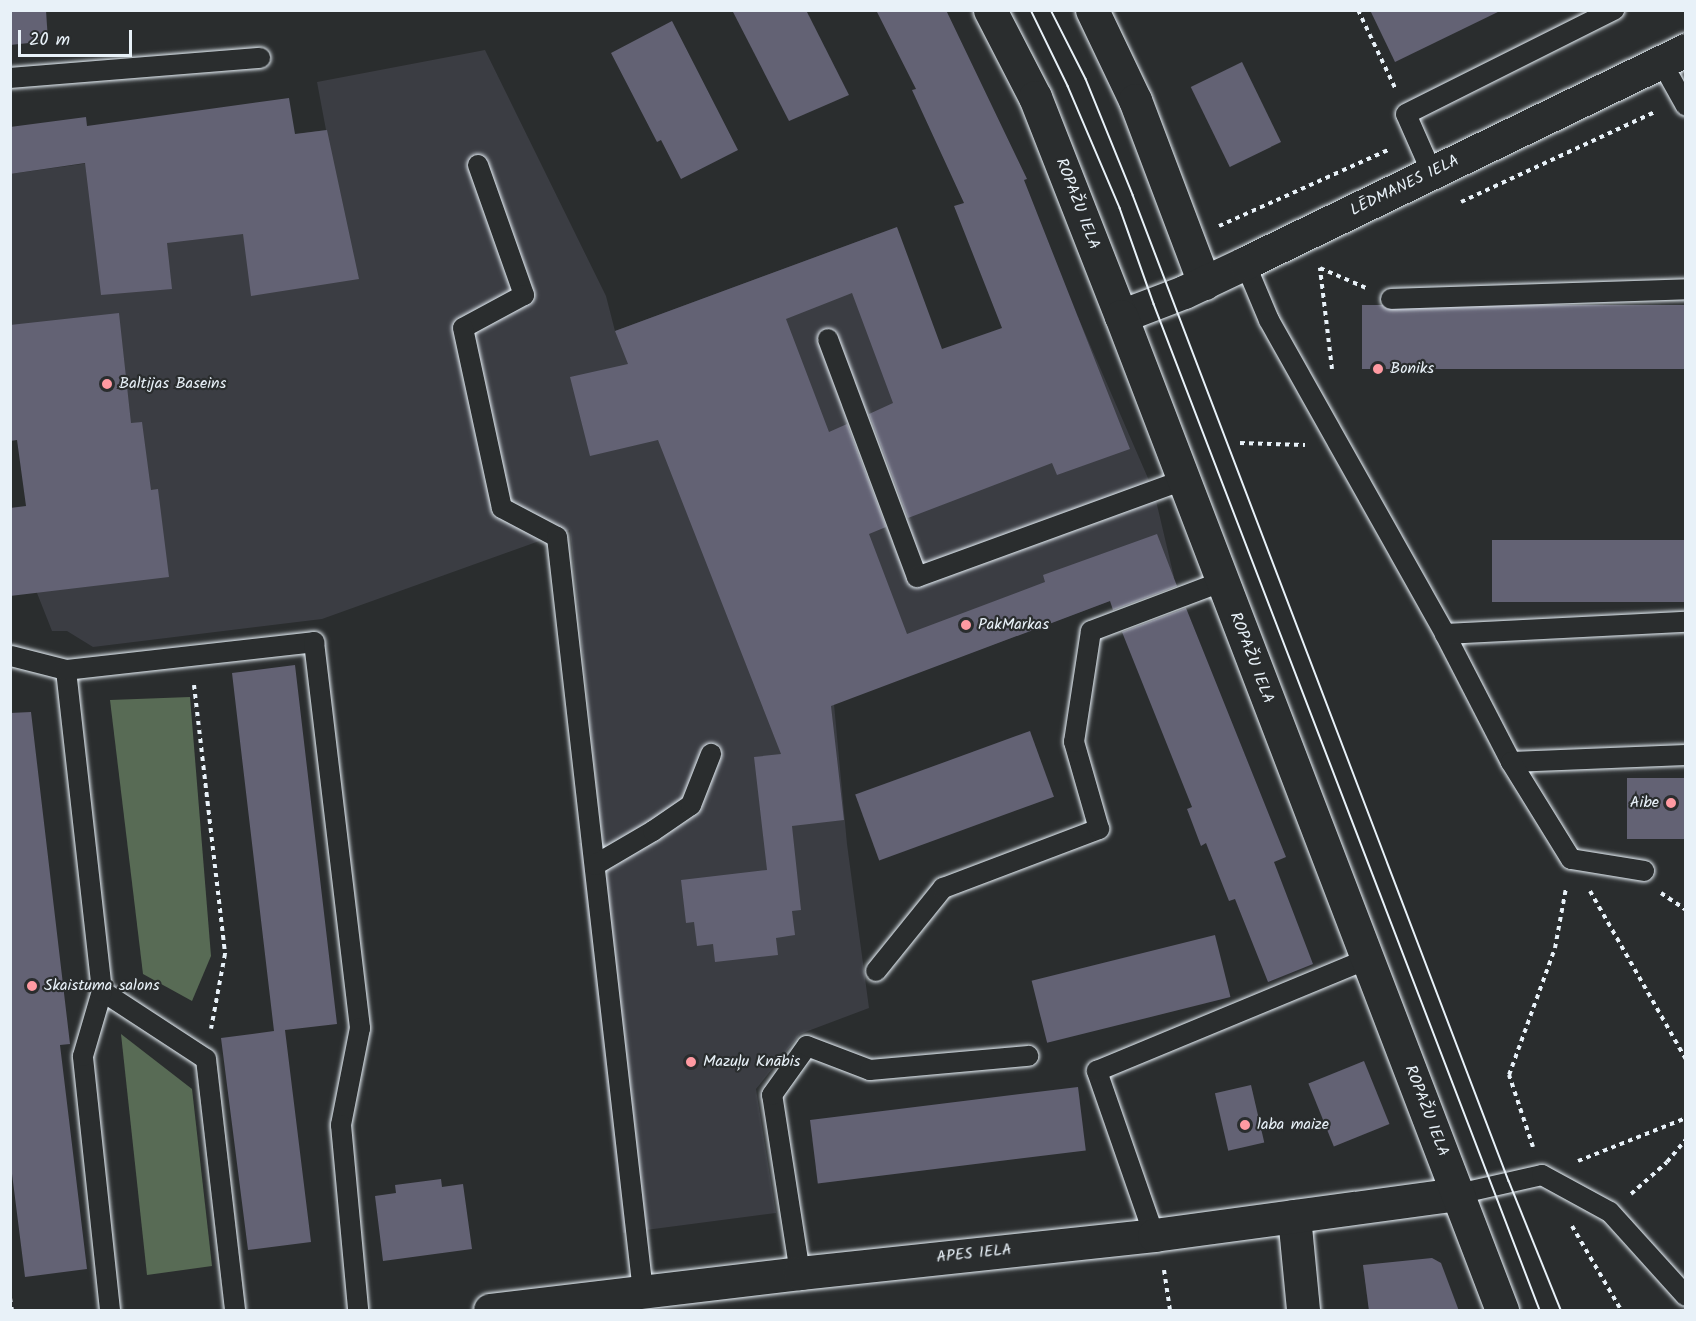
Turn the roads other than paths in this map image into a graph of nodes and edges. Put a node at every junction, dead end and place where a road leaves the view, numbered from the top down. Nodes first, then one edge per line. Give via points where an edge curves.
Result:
1 (990, 10) edge
2 (1092, 10) edge
3 (1614, 10) edge
4 (1673, 56) edge
5 (260, 58) dead end
6 (10, 78) edge
7 (1684, 102) edge
8 (478, 165) dead end
9 (1432, 173) junction
10 (1245, 263) junction
11 (1204, 283) junction
12 (1686, 289) edge
13 (1391, 299) road end
14 (1121, 316) junction
15 (828, 339) dead end
16 (1184, 480) junction
17 (1221, 582) junction
18 (1686, 622) edge
19 (1445, 634) junction
20 (11, 656) edge
21 (66, 670) junction
22 (711, 754) dead end
23 (1686, 755) edge
24 (1511, 762) junction
25 (595, 865) junction
26 (1644, 871) dead end
27 (1368, 959) junction
28 (876, 971) dead end
29 (102, 991) junction
30 (1028, 1056) dead end
31 (1458, 1194) junction
32 (1294, 1216) junction
33 (1154, 1235) junction
34 (800, 1273) junction
35 (644, 1292) junction
36 (1686, 1296) edge
37 (110, 1311) edge
38 (235, 1311) edge
39 (358, 1311) edge
40 (490, 1311) edge
41 (1303, 1311) edge
42 (1502, 1311) edge

1 - 14 street, ROPAŽU IELA via 1035,97
2 - 11 street via 1135,100
3 - 9 lane via 1406,114
4 - 7 lane
4 - 9 street, LĒDMANES IELA
5 - 6 lane
8 - 25 lane via 524,296 463,328 502,508 557,537
9 - 10 street, LĒDMANES IELA
10 - 11 street, LĒDMANES IELA
10 - 19 lane via 1269,320
11 - 14 street, LĒDMANES IELA
12 - 13 lane
14 - 16 street, ROPAŽU IELA
15 - 16 lane via 917,577
16 - 17 street, ROPAŽU IELA
17 - 27 street, ROPAŽU IELA
17 - 28 lane via 1090,632 1074,742 1099,829 943,888
18 - 19 lane
19 - 24 lane
20 - 21 lane
21 - 29 lane
21 - 39 lane via 314,642 360,1028 341,1125
22 - 25 lane via 691,805
23 - 24 lane
24 - 26 lane via 1571,859
25 - 35 lane
27 - 31 street, ROPAŽU IELA
27 - 33 lane via 1097,1071
29 - 37 lane via 83,1056
29 - 38 lane via 206,1059
30 - 34 lane via 870,1070 807,1046 772,1095
31 - 32 street, APES IELA
31 - 36 lane via 1542,1175 1610,1212
31 - 42 street, ROPAŽU IELA
32 - 33 street, APES IELA
32 - 41 street
33 - 34 street, APES IELA
34 - 35 street, APES IELA
35 - 40 street, APES IELA

